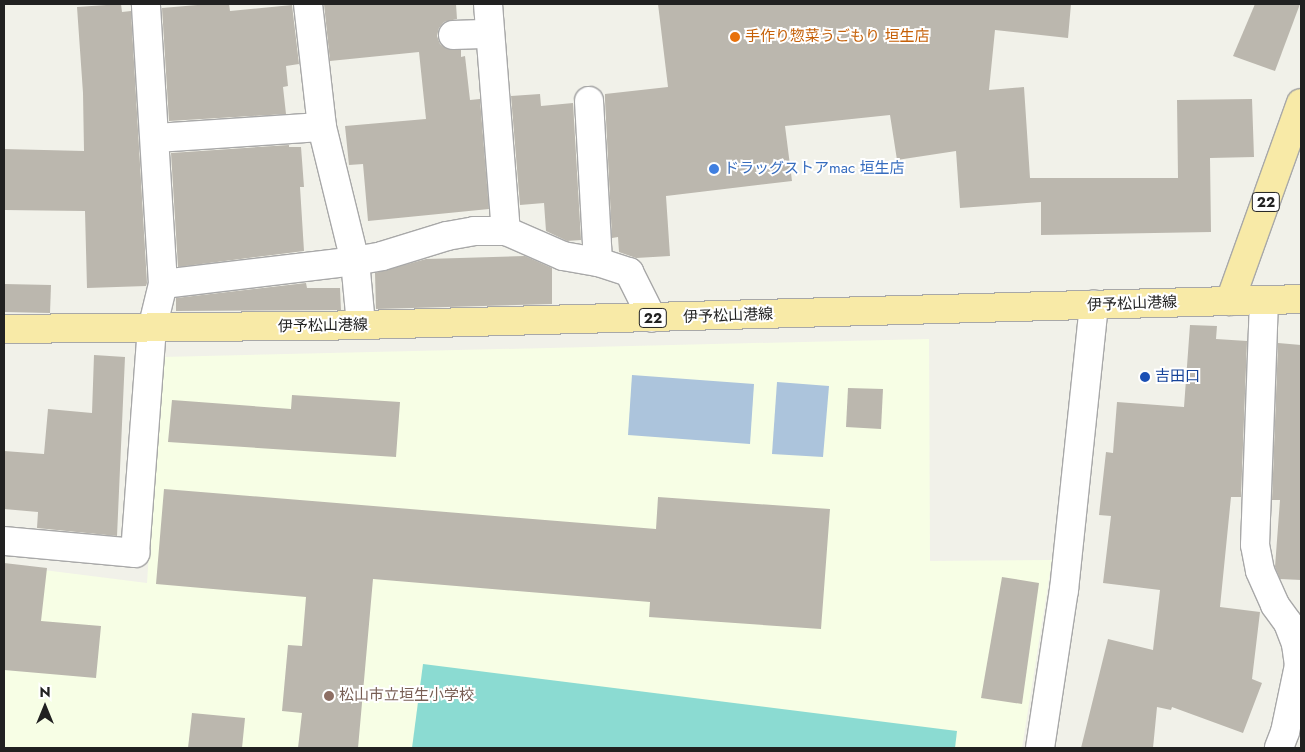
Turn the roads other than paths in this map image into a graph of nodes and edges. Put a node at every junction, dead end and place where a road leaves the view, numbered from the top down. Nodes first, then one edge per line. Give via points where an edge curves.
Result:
1 (146, 4) edge
2 (308, 4) edge
3 (488, 4) edge
4 (490, 34) junction
5 (453, 35) dead end
6 (589, 101) dead end
7 (1301, 103) edge
8 (322, 127) junction
9 (155, 138) junction
10 (506, 232) junction
11 (355, 261) junction
12 (598, 262) junction
13 (163, 284) junction
14 (1301, 299) edge
15 (1264, 300) junction
16 (1230, 301) junction
17 (1094, 305) junction
18 (652, 318) junction
19 (361, 325) junction
20 (4, 329) edge
21 (152, 329) junction
22 (4, 541) edge
23 (1300, 665) edge
24 (1040, 748) edge
25 (1279, 748) edge

1 - 9 street
2 - 8 street
3 - 4 street
4 - 5 street
4 - 10 street
6 - 12 street
7 - 16 main road, 22
8 - 9 street
8 - 11 street
9 - 13 street
10 - 11 street via 447,236
10 - 12 street via 564,256
11 - 13 street
11 - 19 street
12 - 18 street via 629,272
13 - 21 street
14 - 15 main road, 伊予松山港線 / 22
15 - 16 main road, 伊予松山港線 / 22
15 - 23 street via 1255,544 1260,571 1275,605 1288,623
16 - 17 main road, 伊予松山港線 / 22
17 - 18 main road, 伊予松山港線 / 22
17 - 24 street via 1064,590
18 - 19 main road, 伊予松山港線 / 22
19 - 21 main road, 伊予松山港線 / 22
20 - 21 main road, 伊予松山港線 / 22
21 - 22 street via 135,553
23 - 25 street

